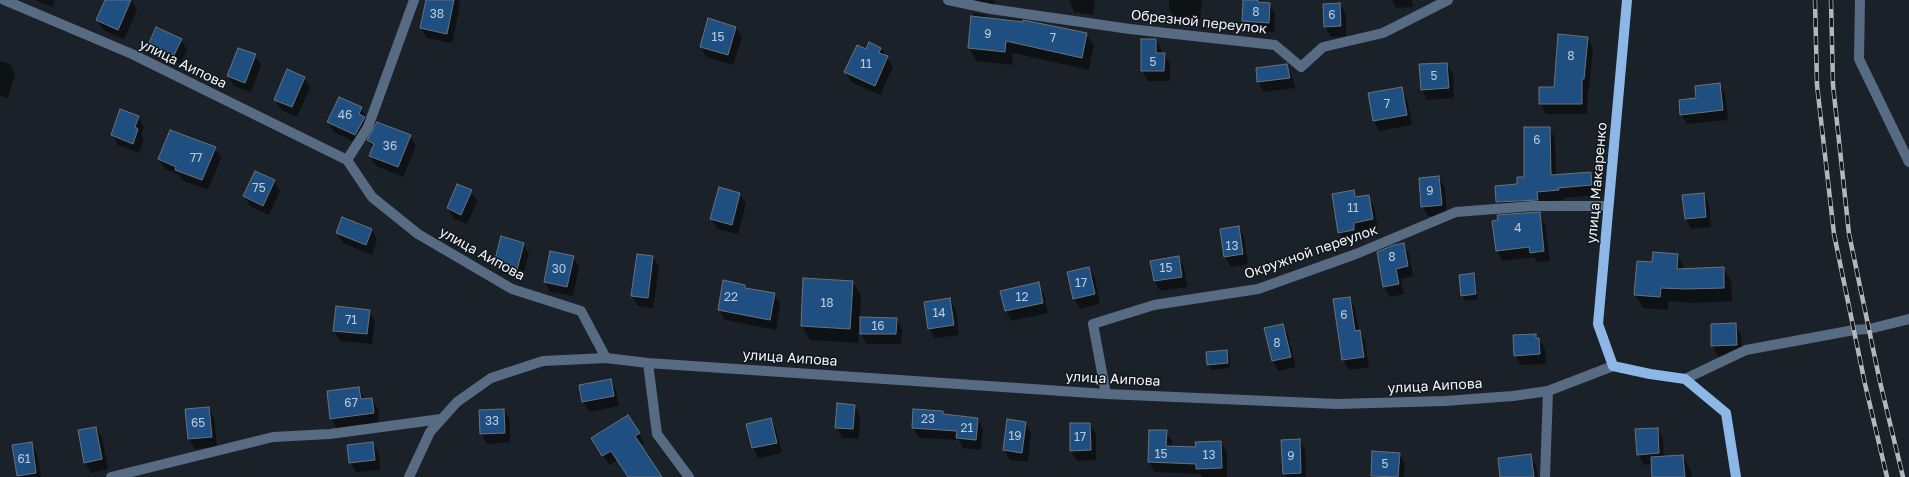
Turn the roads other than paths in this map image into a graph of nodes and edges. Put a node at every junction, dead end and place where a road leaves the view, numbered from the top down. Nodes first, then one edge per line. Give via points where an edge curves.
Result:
1 (4, 0) edge
2 (414, 0) edge
3 (948, 0) edge
4 (1448, 0) edge
5 (1627, 0) edge
6 (1860, 0) edge
7 (347, 160) junction
8 (1909, 162) edge
9 (1608, 206) junction
10 (1909, 319) edge
11 (606, 358) junction
12 (648, 363) junction
13 (1614, 366) junction
14 (1685, 380) junction
15 (1548, 391) junction
16 (1106, 394) junction
17 (441, 419) junction
18 (111, 477) edge
19 (409, 477) edge
20 (689, 477) edge
21 (1545, 477) edge
22 (1736, 477) edge

1 - 7 street, улица Аипова via 132,54
2 - 7 street via 368,127
3 - 4 street, Обрезной переулок via 991,9 1130,29 1275,45 1301,67 1323,47 1383,33
5 - 9 main road, улица Макаренко
6 - 8 street via 1859,59
7 - 11 street, улица Аипова via 372,197 418,234 512,289 581,311
9 - 13 main road, улица Макаренко via 1598,324
9 - 16 street, Окружной переулок via 1533,206 1456,212 1356,254 1258,289 1154,305 1093,324
10 - 14 street via 1869,329 1746,350
11 - 12 street, улица Аипова
11 - 17 street, улица Аипова via 543,361 491,378 458,402
12 - 16 street, улица Аипова
12 - 20 street via 657,434
13 - 14 main road
13 - 15 street, улица Аипова
14 - 22 main road via 1726,413
15 - 16 street, улица Аипова via 1445,401 1337,404
15 - 21 street
17 - 18 street via 330,434 273,437
17 - 19 street, улица Аипова via 430,432

